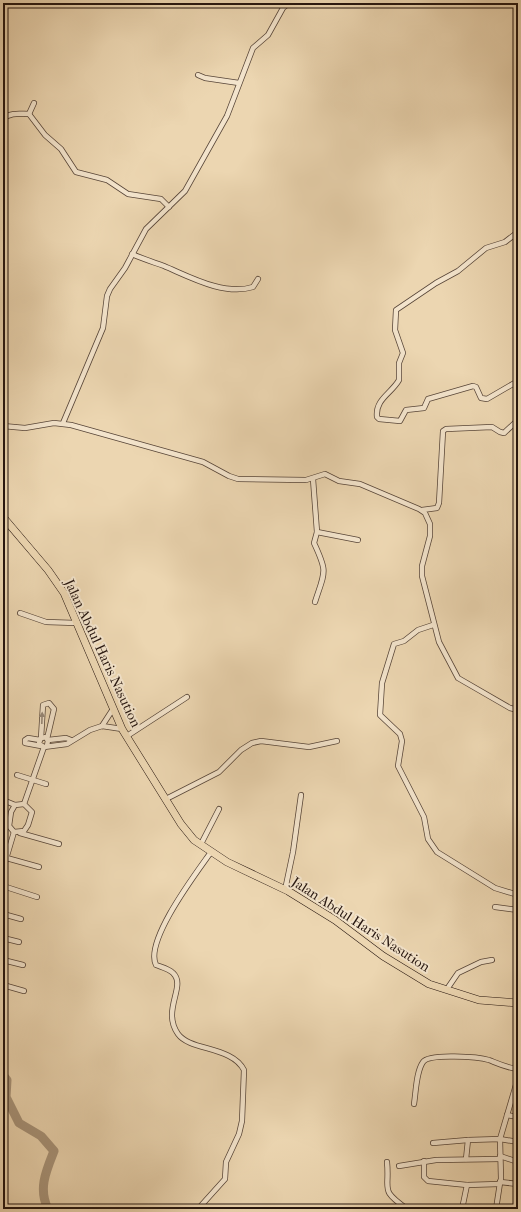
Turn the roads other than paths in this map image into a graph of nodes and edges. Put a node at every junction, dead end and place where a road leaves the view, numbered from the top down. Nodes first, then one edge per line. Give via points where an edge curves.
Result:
1 (289, 3) edge
2 (198, 75) dead end
3 (239, 83) junction
4 (34, 103) dead end
5 (28, 114) junction
6 (3, 119) edge
7 (169, 207) junction
8 (518, 232) edge
9 (132, 254) junction
10 (258, 279) dead end
11 (518, 381) edge
12 (518, 420) edge
13 (63, 423) junction
14 (3, 426) edge
15 (313, 479) junction
16 (422, 510) junction
17 (3, 517) edge
18 (317, 532) junction
19 (358, 540) dead end
20 (315, 602) dead end
21 (20, 613) dead end
22 (76, 623) junction
23 (433, 625) junction
24 (187, 697) dead end
25 (113, 709) junction
26 (518, 710) edge
27 (102, 726) junction
28 (122, 729) junction
29 (127, 736) junction
30 (40, 739) junction
31 (48, 739) junction
32 (71, 740) junction
33 (337, 741) dead end
34 (44, 747) junction
35 (17, 775) dead end
36 (33, 780) junction
37 (46, 784) dead end
38 (300, 795) dead end
39 (166, 799) junction
40 (3, 800) edge
41 (24, 804) junction
42 (15, 806) junction
43 (220, 809) dead end
44 (14, 832) junction
45 (20, 833) junction
46 (59, 844) dead end
47 (201, 844) junction
48 (211, 852) junction
49 (5, 857) edge
50 (39, 867) dead end
51 (3, 869) edge
52 (3, 886) edge
53 (285, 890) junction
54 (518, 895) edge
55 (37, 896) dead end
56 (495, 907) dead end
57 (518, 910) edge
58 (3, 914) edge
59 (21, 919) dead end
60 (3, 938) edge
61 (20, 942) dead end
62 (3, 960) edge
63 (492, 960) dead end
64 (23, 965) dead end
65 (3, 985) edge
66 (447, 990) junction
67 (24, 991) dead end
68 (518, 1003) edge
69 (518, 1069) edge
70 (518, 1078) edge
71 (516, 1095) edge
72 (414, 1104) dead end
73 (507, 1115) junction
74 (518, 1117) edge
75 (500, 1139) junction
76 (468, 1140) junction
77 (518, 1142) edge
78 (433, 1143) dead end
79 (500, 1158) junction
80 (466, 1159) junction
81 (387, 1162) dead end
82 (424, 1162) junction
83 (518, 1162) edge
84 (399, 1166) dead end
85 (500, 1183) junction
86 (518, 1184) edge
87 (467, 1185) junction
88 (198, 1209) edge
89 (407, 1209) edge
90 (462, 1209) edge
91 (496, 1209) edge

1 - 3 street via 283,8 268,35 253,48
2 - 3 street
3 - 7 street via 227,116 182,195
4 - 5 street
5 - 6 street via 21,112
5 - 7 street via 45,135 61,149 76,172 107,180 128,194 161,199
7 - 9 street via 146,229
8 - 11 street via 505,242 486,248 458,271 436,282 396,310 395,330 403,350 398,368 399,380 382,399 376,417 400,421 407,409 424,408 428,399 473,386 481,398 486,399
9 - 10 street via 194,280 221,287 247,289 253,287
9 - 13 street via 109,292 103,328
12 - 16 street via 503,433 492,427 443,431 439,503 437,508
13 - 14 street via 25,428
13 - 15 street via 203,462 235,478
15 - 16 street via 328,475 339,481 360,484
15 - 18 street
16 - 23 street via 430,524 422,573
17 - 22 main road, Jalan Abdul Haris Nasution via 48,570 64,594
18 - 19 street
18 - 20 street via 314,543 324,564 325,573
21 - 22 street via 46,622
22 - 25 main road, Jalan Abdul Haris Nasution
23 - 26 street via 458,678
23 - 54 street via 418,630 404,641 394,644 382,683 380,715 400,734 402,741 398,766 424,817 428,839 437,852 496,888
24 - 29 street
25 - 27 street
25 - 28 main road, Jalan Abdul Haris Nasution
27 - 28 street
27 - 32 street
28 - 29 main road, Jalan Abdul Haris Nasution
29 - 39 main road, Jalan Abdul Haris Nasution
30 - 31 street
30 -> 31 street via 43,705 49,703 54,709
30 - 34 street
30 - 34 street via 28,738 25,743
31 - 32 street
31 - 34 street
32 - 34 street via 67,744
33 - 39 street via 309,747 261,741 252,743 241,750 219,772
34 - 36 street
35 - 36 street
36 - 37 street
36 - 41 street
38 - 53 street
39 - 47 main road, Jalan Abdul Haris Nasution via 181,824 194,840
40 - 42 street
41 - 42 street
41 - 45 street via 32,812 26,829
42 - 44 street via 11,812 9,826
43 - 47 street
44 - 45 street
44 - 49 street
45 - 46 street
47 - 48 main road, Jalan Abdul Haris Nasution
48 - 53 main road, Jalan Abdul Haris Nasution
48 - 88 street via 164,923 154,959 156,965 170,971 176,977 178,989 171,1012 178,1034 235,1060 244,1070 242,1121 226,1162 225,1179
49 - 50 street
49 - 51 street
52 - 55 street
53 - 66 main road, Jalan Abdul Haris Nasution via 335,920 383,956 429,984
56 - 57 street
58 - 59 street
60 - 61 street
62 - 64 street
63 - 66 street via 458,973
65 - 67 street
66 - 68 main road, Jalan Abdul Haris Nasution via 479,1000
69 - 72 street via 489,1060 440,1056 428,1058 422,1063
70 - 71 street
71 - 73 street
73 - 74 street
73 - 75 street
75 - 76 street
75 - 77 street
75 - 79 street
76 - 78 street
76 - 80 street
79 - 80 street
79 - 83 street
79 - 85 street
80 - 82 street
81 - 89 street via 388,1192
82 - 84 street
82 - 87 street via 425,1180
85 - 86 street
85 - 87 street
85 - 91 street
87 - 90 street

